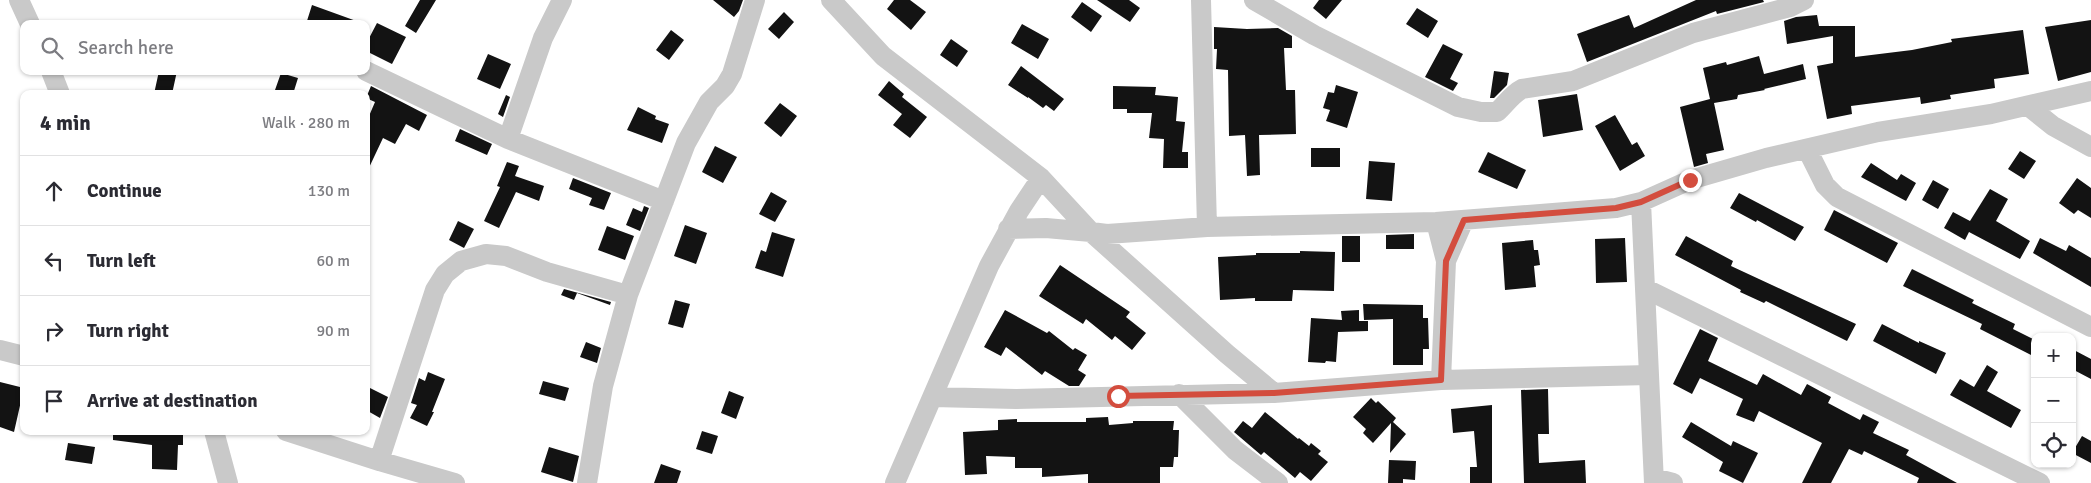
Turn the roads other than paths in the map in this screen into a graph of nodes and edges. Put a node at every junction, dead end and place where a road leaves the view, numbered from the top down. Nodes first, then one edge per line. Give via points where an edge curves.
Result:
1 (19, 0) edge
2 (562, 0) edge
3 (756, 0) edge
4 (831, 0) edge
5 (1201, 0) edge
6 (1254, 0) edge
7 (1804, 0) edge
8 (28, 20) edge
9 (370, 73) edge
10 (52, 75) edge
11 (58, 90) edge
12 (2091, 91) edge
13 (2028, 106) junction
14 (508, 139) junction
15 (2091, 147) edge
16 (1807, 149) junction
17 (1041, 178) junction
18 (664, 201) junction
19 (1641, 202) junction
20 (1464, 220) junction
21 (1436, 222) junction
22 (1207, 227) junction
23 (1008, 229) junction
24 (1091, 232) junction
25 (1446, 261) junction
26 (1646, 289) junction
27 (628, 296) junction
28 (2091, 327) edge
29 (0, 350) edge
30 (20, 355) edge
31 (1649, 375) junction
32 (1441, 380) junction
33 (1274, 393) junction
34 (1179, 394) junction
35 (933, 397) junction
36 (215, 435) edge
37 (298, 435) edge
38 (379, 461) junction
39 (1660, 481) edge
40 (228, 483) edge
41 (454, 483) edge
42 (588, 483) edge
43 (895, 483) edge
44 (1278, 483) edge
45 (2040, 483) edge

1 - 8 street
2 - 14 street via 544,38
3 - 18 street via 732,74 700,116
4 - 17 street via 883,56
5 - 22 street
6 - 7 street via 1314,35 1458,107 1481,112 1497,112 1522,88 1573,81 1693,33 1790,7
9 - 14 street
10 - 11 street
12 - 13 street
13 - 15 street via 2053,126
13 - 16 street via 1878,132
14 - 18 street
16 - 19 street via 1690,180
16 - 28 street via 1825,184 1837,197
17 - 23 street
17 - 24 street
18 - 27 street
19 - 20 street via 1616,208
19 - 26 street
20 - 21 street
20 - 25 street
21 - 22 street
21 - 25 street
22 - 24 street via 1107,234
23 - 24 street
23 - 35 street
24 - 33 street
25 - 32 street
26 - 31 street
26 - 45 street
27 - 38 street via 506,256 486,254 461,261 445,274 435,290
27 - 42 street via 603,386
29 - 30 street
31 - 32 street
31 - 39 street
32 - 33 street
33 - 34 street
34 - 35 street via 1016,399
34 - 44 street via 1235,450
35 - 43 street
36 - 40 street
37 - 38 street
38 - 41 street

